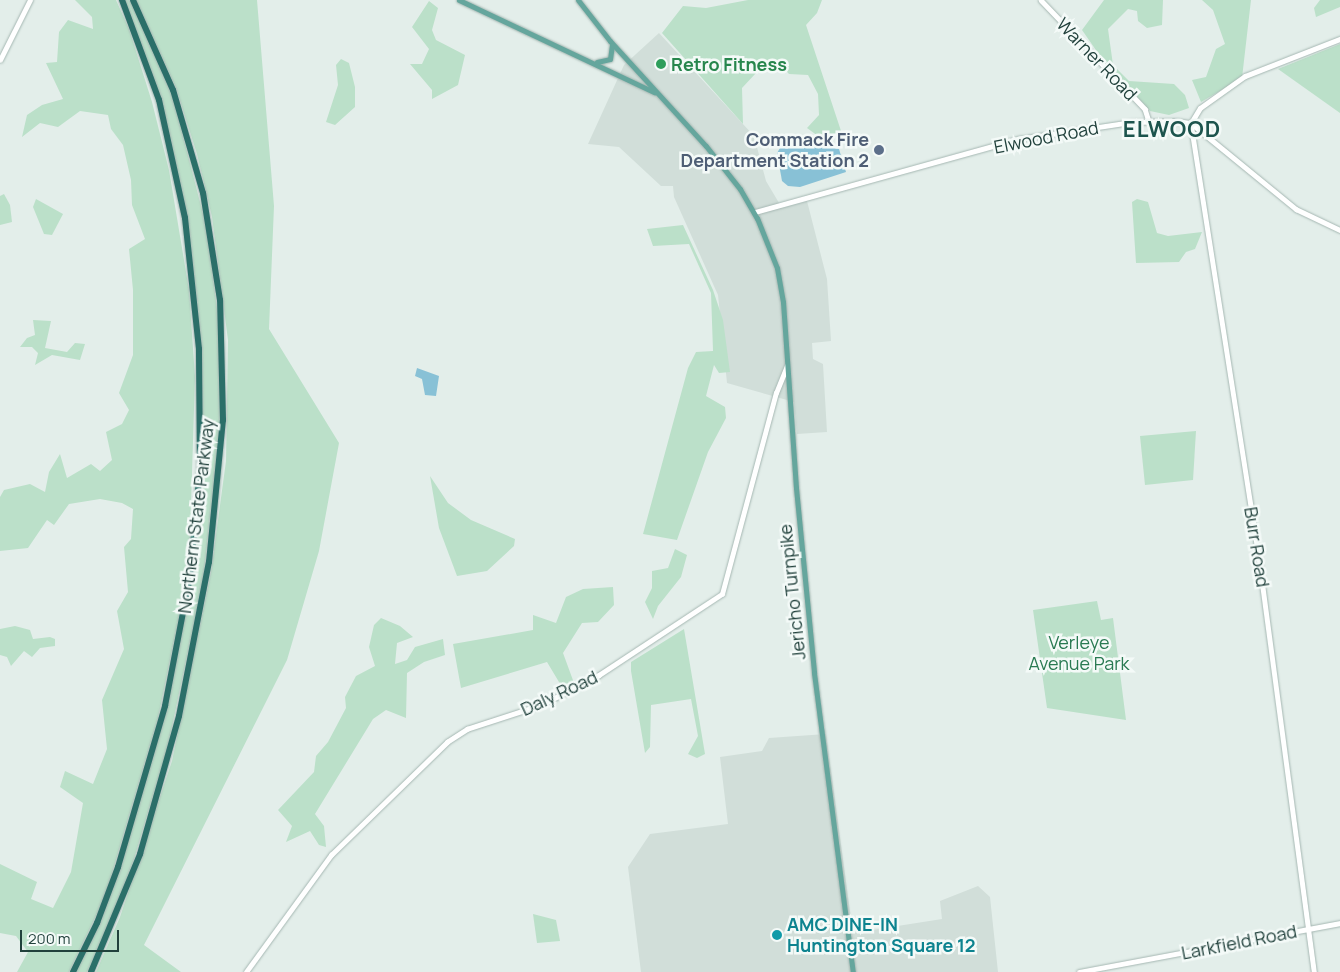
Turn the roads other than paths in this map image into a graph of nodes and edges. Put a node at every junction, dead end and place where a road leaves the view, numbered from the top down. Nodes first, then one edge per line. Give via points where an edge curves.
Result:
1 (30, 0) edge
2 (122, 0) edge
3 (133, 0) edge
4 (460, 0) edge
5 (578, 0) edge
6 (1041, 0) edge
7 (1340, 38) edge
8 (612, 44) junction
9 (0, 60) edge
10 (594, 62) junction
11 (656, 94) junction
12 (1149, 121) junction
13 (1190, 123) junction
14 (755, 212) junction
15 (1340, 230) edge
16 (787, 365) junction
17 (1340, 923) edge
18 (1308, 929) junction
19 (73, 972) edge
20 (91, 972) edge
21 (246, 972) edge
22 (853, 972) edge
23 (1079, 972) edge
24 (1314, 972) edge

1 - 9 street
2 - 19 highway, Northern State Parkway via 159,100 181,194 197,313 201,456 190,576 165,706 118,867
3 - 20 highway, Northern State Parkway via 171,84 204,199 220,306 224,420 209,562 179,716 136,866
4 - 10 main road
5 - 8 main road, Jericho Turnpike
6 - 12 street, Warner Road via 1145,109
7 - 13 street via 1245,76 1200,108
8 - 10 main road via 610,58
8 - 11 main road, Jericho Turnpike
10 - 11 main road
11 - 14 main road, Jericho Turnpike via 706,146
12 - 13 street, Elwood Road
12 - 14 street, Elwood Road via 1019,139
13 - 15 street via 1288,204
13 - 18 street, Burr Road via 1260,565
14 - 16 main road, Jericho Turnpike via 781,281
16 - 21 street, Daly Road via 776,394 722,594 598,675 541,705 466,729 447,742 331,855
16 - 22 main road, Jericho Turnpike via 814,673
17 - 18 street, Larkfield Road
18 - 23 street, Larkfield Road
18 - 24 street, Burr Road

